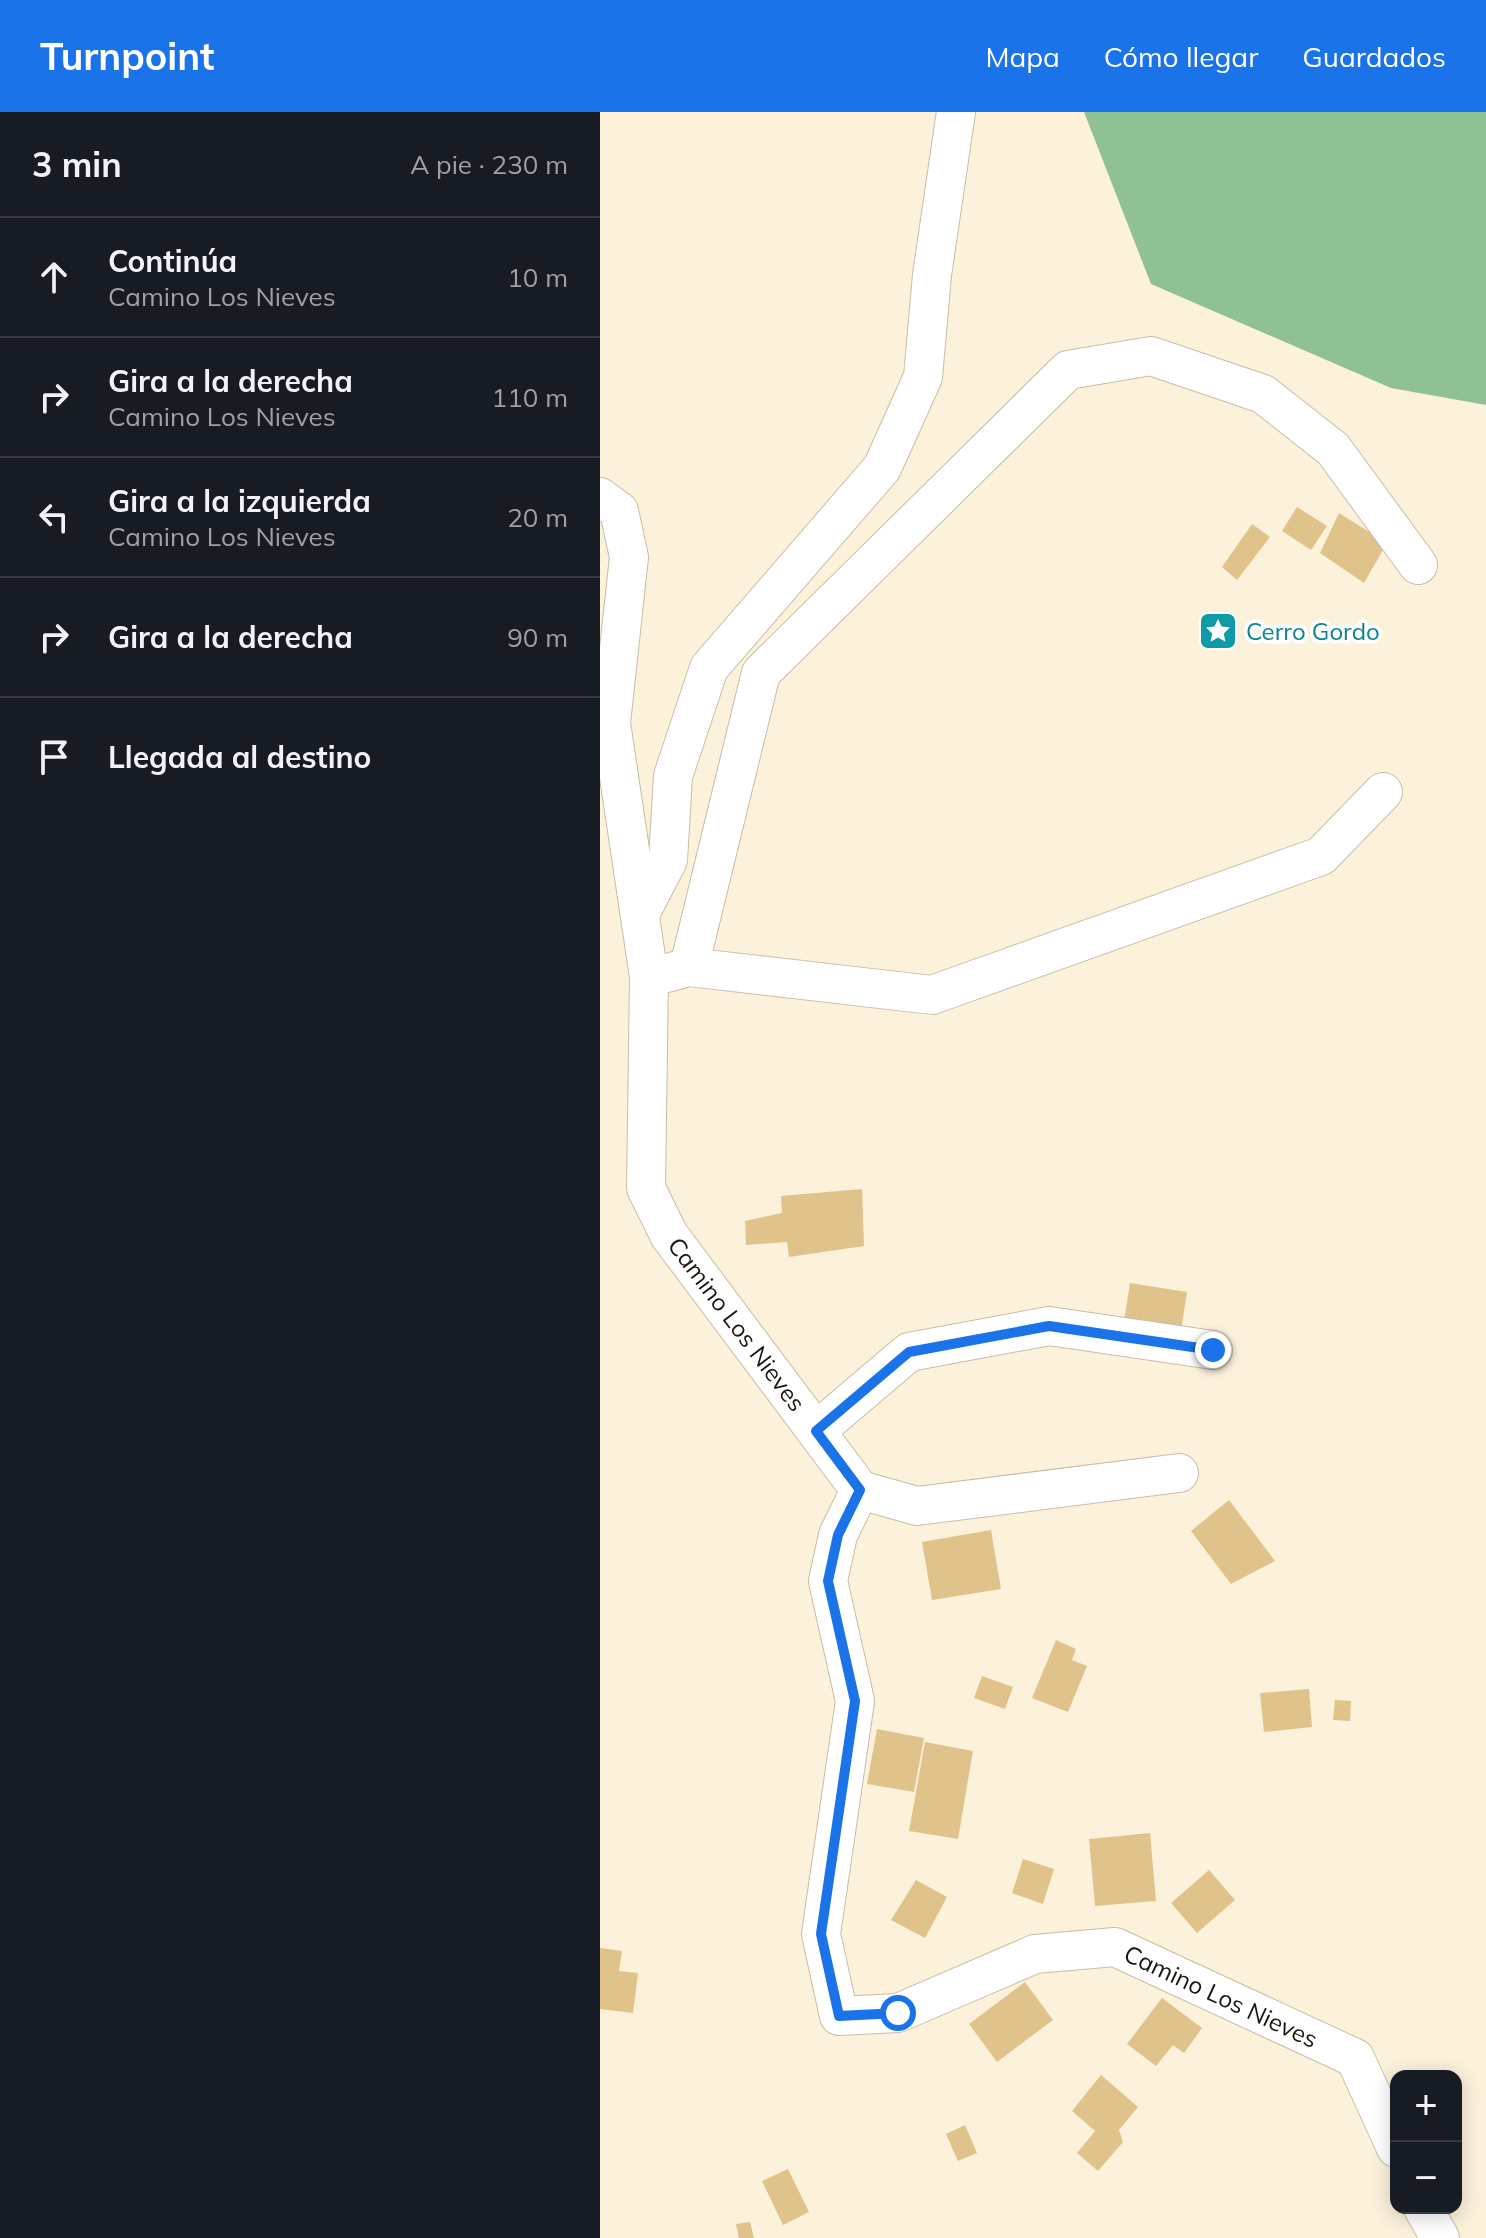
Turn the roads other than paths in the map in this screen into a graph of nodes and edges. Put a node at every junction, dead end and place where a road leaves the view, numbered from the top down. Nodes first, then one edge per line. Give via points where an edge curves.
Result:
1 (956, 112) edge
2 (600, 497) edge
3 (1418, 565) dead end
4 (1383, 792) dead end
5 (640, 914) junction
6 (689, 967) junction
7 (649, 977) junction
8 (1213, 1350) dead end
9 (816, 1431) junction
10 (1179, 1473) dead end
11 (860, 1490) junction
12 (1393, 2142) edge
13 (1426, 2214) edge
14 (1440, 2238) edge

1 - 5 street via 923,377 882,468 709,668 673,776 668,860
2 - 5 street, Camino Los Nieves via 619,511 629,557 611,723
3 - 6 street via 1333,449 1263,394 1151,356 1068,370 761,673
4 - 6 street via 1321,856 932,995
5 - 7 street, Camino Los Nieves
6 - 7 street
7 - 9 street, Camino Los Nieves via 646,1188 669,1235
8 - 9 street via 1049,1326 909,1352
9 - 11 street, Camino Los Nieves
10 - 11 street via 917,1506
11 - 12 street, Camino Los Nieves via 838,1535 828,1581 855,1701 821,1934 839,2016 898,2013 1035,1954 1115,1947 1355,2058
13 - 14 street

